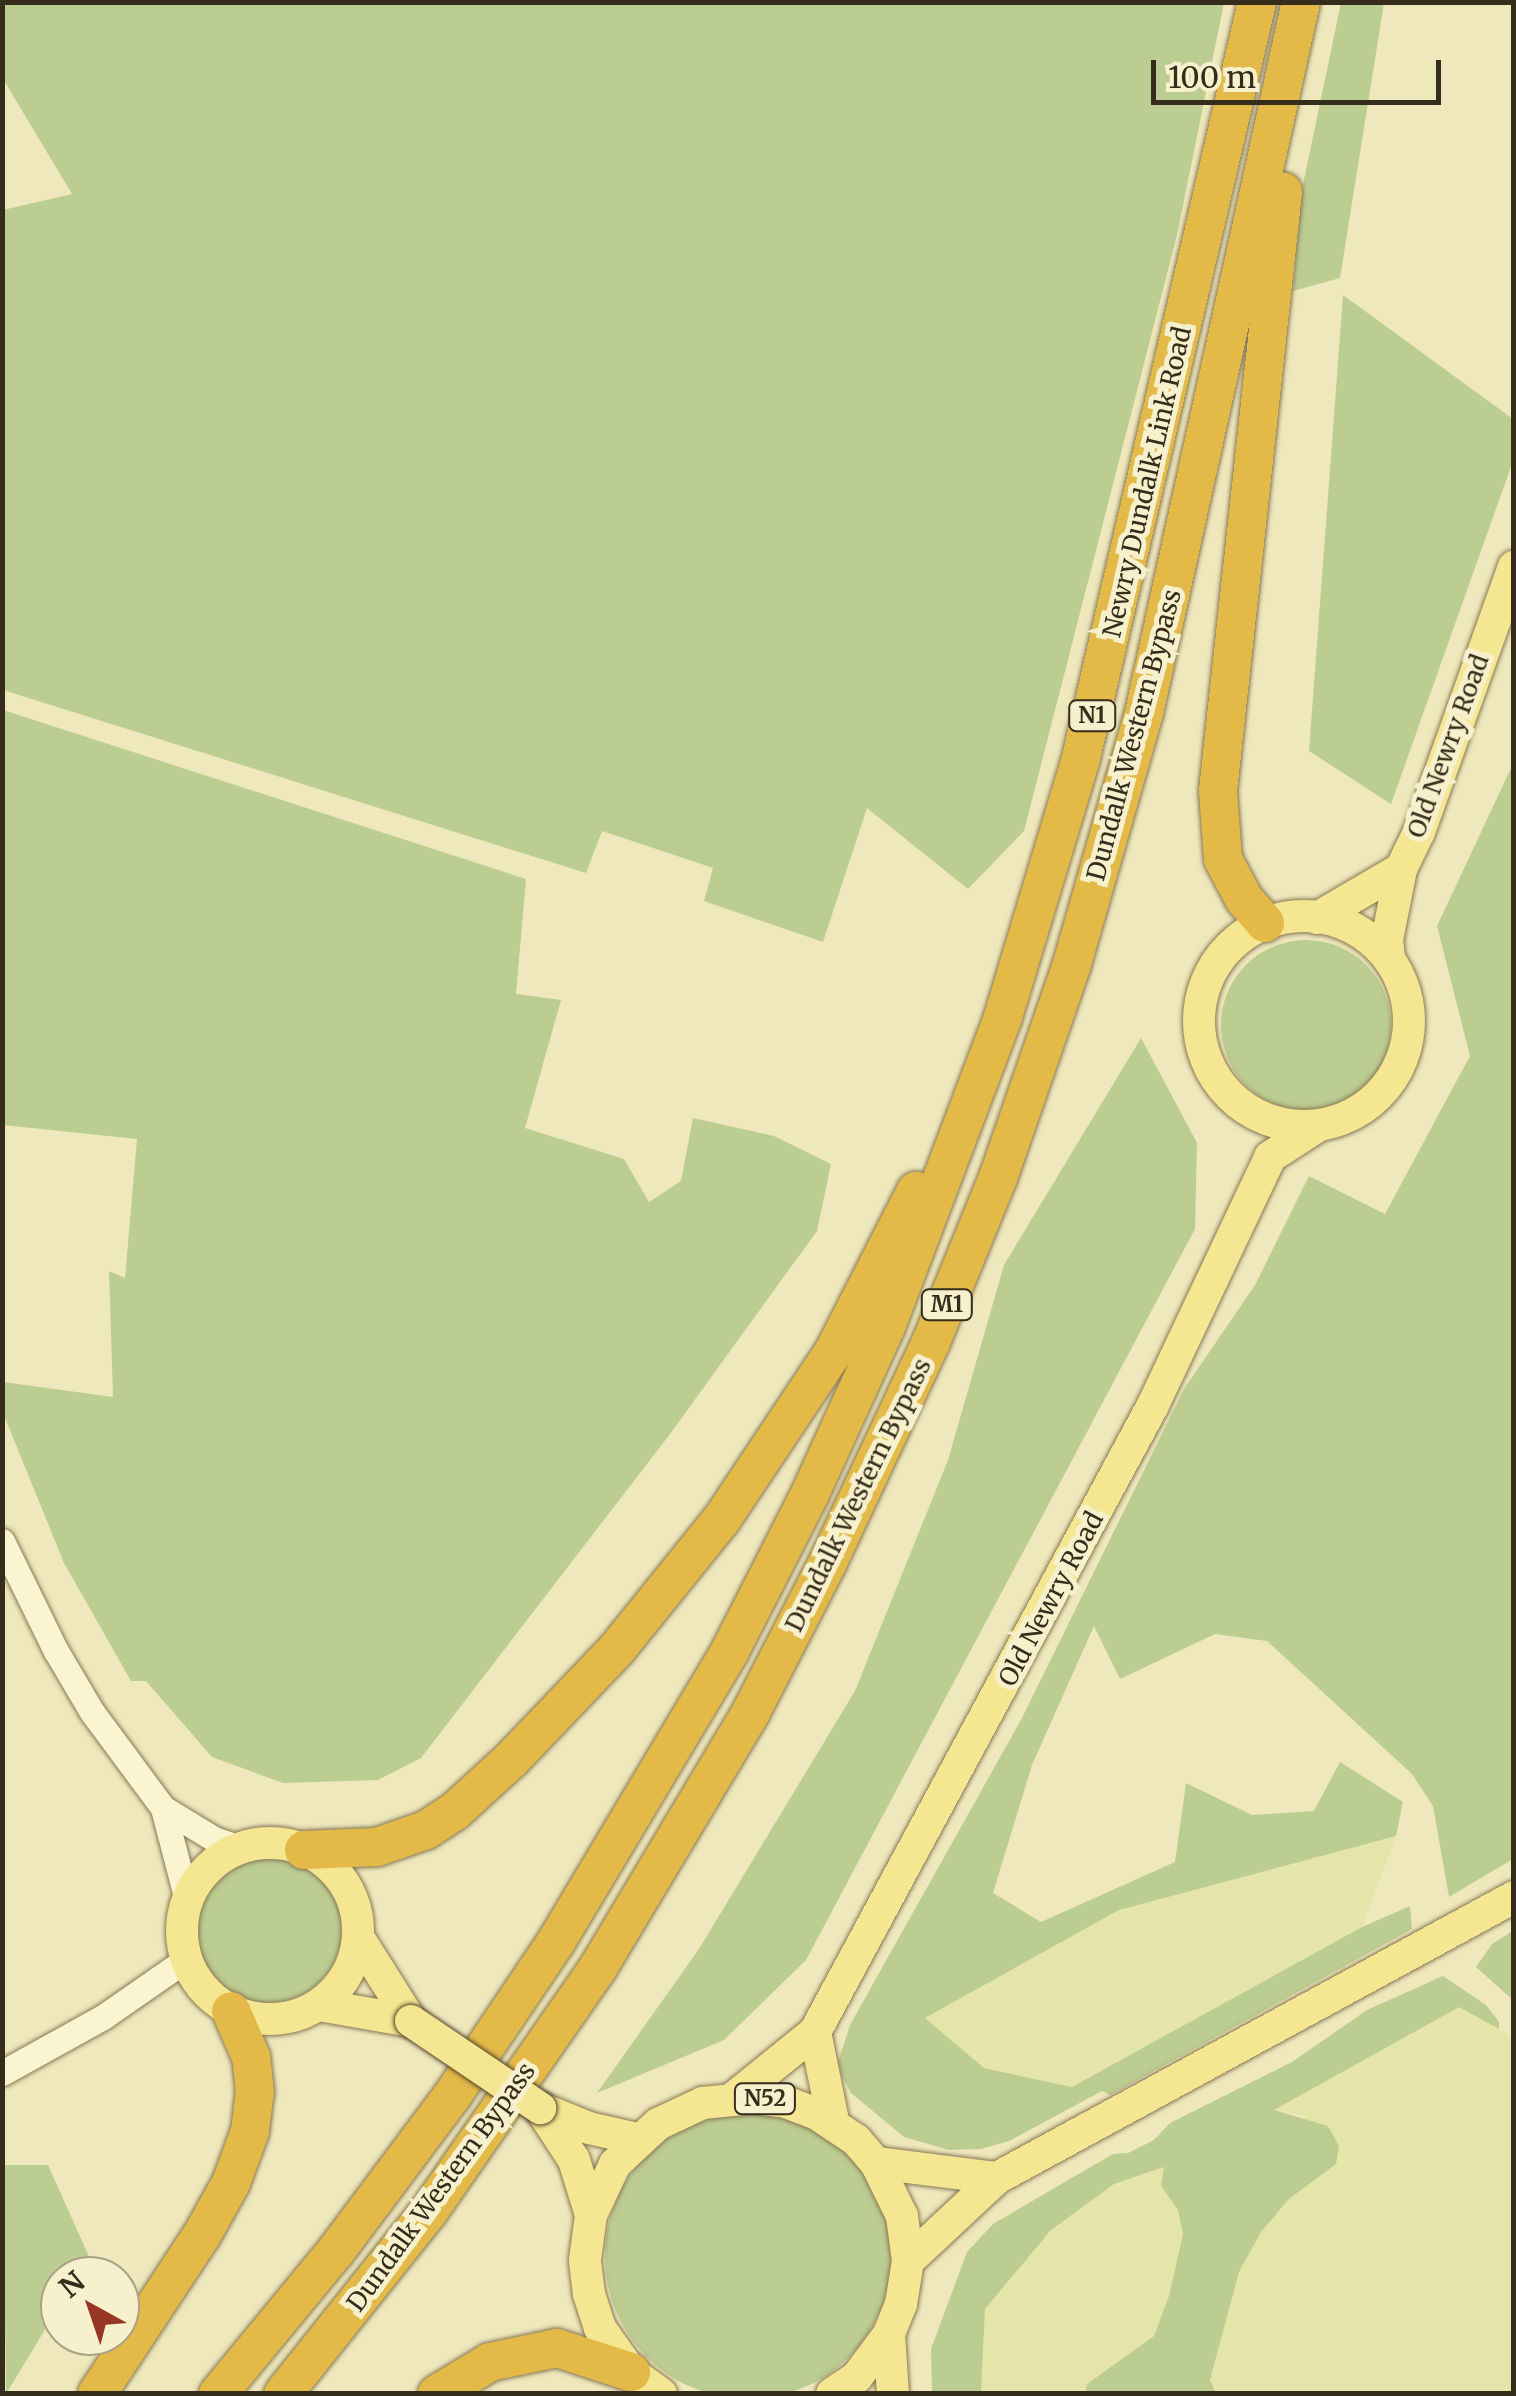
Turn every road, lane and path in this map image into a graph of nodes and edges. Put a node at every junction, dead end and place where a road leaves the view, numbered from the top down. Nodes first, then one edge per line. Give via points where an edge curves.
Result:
1 (1257, 2) edge
2 (1302, 2) edge
3 (1286, 73) junction
4 (1514, 566) edge
5 (1400, 869) junction
6 (1317, 918) junction
7 (1264, 923) junction
8 (1022, 957) junction
9 (1389, 958) junction
10 (1250, 1112) junction
11 (1318, 1126) junction
12 (1270, 1157) junction
13 (2, 1541) edge
14 (162, 1808) junction
15 (240, 1848) junction
16 (304, 1850) junction
17 (1514, 1897) edge
18 (187, 1900) junction
19 (358, 1937) junction
20 (186, 1960) junction
21 (318, 2006) junction
22 (231, 2011) junction
23 (412, 2021) junction
24 (816, 2032) junction
25 (2, 2073) edge
26 (731, 2100) junction
27 (540, 2108) junction
28 (834, 2125) junction
29 (641, 2140) junction
30 (876, 2163) junction
31 (997, 2178) junction
32 (591, 2215) junction
33 (908, 2261) junction
34 (889, 2334) junction
35 (630, 2372) junction
36 (97, 2394) edge
37 (218, 2394) edge
38 (283, 2394) edge
39 (437, 2394) edge
40 (661, 2394) edge
41 (832, 2394) edge
42 (893, 2394) edge

1 - 8 highway, Newry Dundalk Link Road / N1 via 1097,698
2 - 3 highway
3 - 7 highway via 1284,185 1218,791 1223,859
3 - 38 highway, Dundalk Western Bypass / M1 via 1119,802 1072,964 932,1342 751,1712 598,1968 429,2211
4 - 5 main road, Old Newry Road
5 - 6 main road, Old Newry Road
5 - 9 main road, Old Newry Road
6 - 7 main road
6 - 9 main road via 1363,932
7 - 10 main road via 1214,966 1200,1013 1207,1062
8 - 16 highway via 907,1211 834,1351 722,1519 664,1592 591,1677 454,1812 377,1847
8 - 37 highway, Dundalk Western Bypass / M1 via 968,1119 886,1327 730,1651 556,1942 452,2096 336,2252
9 - 11 main road via 1406,990 1410,1026 1402,1062 1382,1093 1352,1115
10 - 11 main road via 1281,1124
10 - 12 main road
11 - 12 main road
12 - 24 main road, Old Newry Road via 1153,1405
13 - 14 street via 82,1697
14 - 15 street
14 - 18 street
15 - 16 main road via 279,1843
15 - 18 main road via 209,1867
16 - 19 main road, N52 via 345,1885
17 - 31 main road
18 - 20 main road via 181,1929
19 - 21 main road via 344,1980
19 - 23 main road, N52
20 - 22 main road via 197,1982
20 - 25 street
21 - 22 main road, N52 via 274,2020
21 - 23 main road, N52
22 - 36 highway via 251,2057 250,2131 202,2236
23 - 27 main road, N52, bridge
24 - 26 main road, Old Newry Road
24 - 28 main road
26 - 28 main road, N52 via 783,2102
26 - 29 main road, N52 via 704,2103 658,2124
27 - 29 main road, N52
27 - 32 main road, N52 via 574,2160
28 - 30 main road, N52
29 - 32 main road, N52 via 616,2164
30 - 31 main road
30 - 33 main road, N52 via 902,2216
31 - 33 main road
32 - 35 main road, N52 via 589,2294 600,2328
33 - 34 main road, N52
34 - 41 main road, N52 via 856,2376
34 - 42 main road, N52
35 - 39 highway via 556,2348 490,2362
35 - 40 main road, N52

